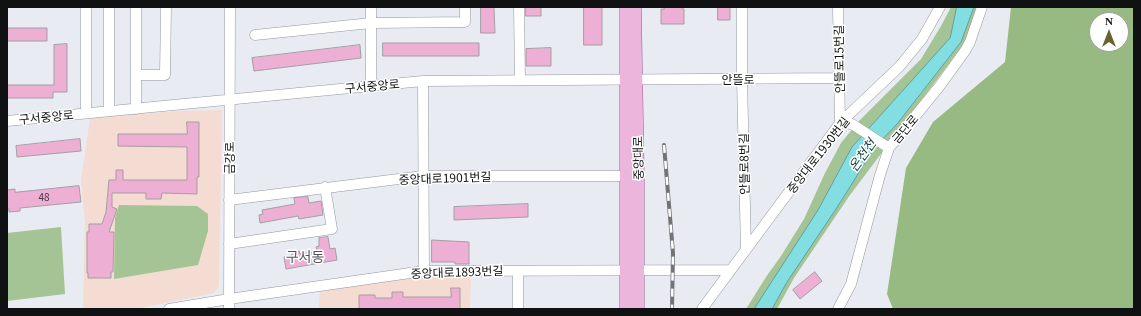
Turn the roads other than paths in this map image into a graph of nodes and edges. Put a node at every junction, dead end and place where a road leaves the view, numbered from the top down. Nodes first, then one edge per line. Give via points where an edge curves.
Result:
1 (86, 7) edge
2 (108, 7) edge
3 (136, 7) edge
4 (166, 7) edge
5 (230, 7) edge
6 (371, 7) edge
7 (465, 7) edge
8 (519, 7) edge
9 (626, 7) edge
10 (635, 7) edge
11 (742, 7) edge
12 (838, 7) edge
13 (940, 7) edge
14 (982, 7) edge
15 (371, 23) junction
16 (255, 35) dead end
17 (136, 74) junction
18 (839, 78) junction
19 (632, 79) junction
20 (742, 79) junction
21 (520, 80) junction
22 (423, 81) junction
23 (371, 86) junction
24 (229, 100) junction
25 (136, 108) junction
26 (109, 111) junction
27 (86, 113) junction
28 (7, 121) edge
29 (840, 123) junction
30 (886, 145) junction
31 (423, 176) junction
32 (633, 176) junction
33 (325, 187) junction
34 (229, 200) junction
35 (229, 244) junction
36 (746, 250) junction
37 (632, 270) junction
38 (731, 270) junction
39 (424, 271) junction
40 (518, 271) junction
41 (229, 304) edge
42 (169, 309) edge
43 (518, 309) edge
44 (626, 309) edge
45 (638, 309) edge
46 (702, 309) edge
47 (838, 309) edge

1 - 27 street
2 - 26 street
3 - 17 street
4 - 17 street via 165,75
5 - 24 street, 금강로
6 - 15 street
7 - 15 street via 465,22
8 - 21 street
9 - 19 main road, 중앙대로
10 - 19 main road, 중앙대로
11 - 20 street, 안뜰로8번길
12 - 18 street, 안뜰로15번길
13 - 29 street, 중앙대로1930번길 via 922,39 899,67
14 - 30 street, 금단로 via 970,42 939,87
15 - 16 street
15 - 23 street
17 - 25 street
18 - 20 street, 안뜰로
18 - 29 street, 안뜰로15번길
19 - 20 street, 안뜰로
19 - 21 street, 구서중앙로
19 - 32 main road, 중앙대로
20 - 36 street, 안뜰로8번길
21 - 22 street, 구서중앙로
22 - 23 street, 구서중앙로
22 - 31 street
23 - 24 street, 구서중앙로
24 - 25 street, 구서중앙로
24 - 34 street, 금강로
25 - 26 street, 구서중앙로
26 - 27 street, 구서중앙로
27 - 28 street, 구서중앙로
29 - 30 street via 852,124
29 - 36 street, 중앙대로1930번길
30 - 47 street, 금단로 via 850,284
31 - 32 street, 중앙대로1901번길
31 - 33 street, 중앙대로1901번길
31 - 39 street
32 - 37 main road, 중앙대로
33 - 34 street, 중앙대로1901번길
33 - 35 street via 332,229
34 - 35 street, 금강로
35 - 41 street, 금강로
36 - 38 street, 중앙대로1930번길
37 - 38 street, 중앙대로1893번길
37 - 40 street, 중앙대로1893번길
37 - 44 main road, 중앙대로
37 - 45 main road, 중앙대로
38 - 46 street, 중앙대로1930번길
39 - 40 street, 중앙대로1893번길
39 - 41 street, 중앙대로1893번길
40 - 43 street
41 - 42 street, 중앙대로1893번길

